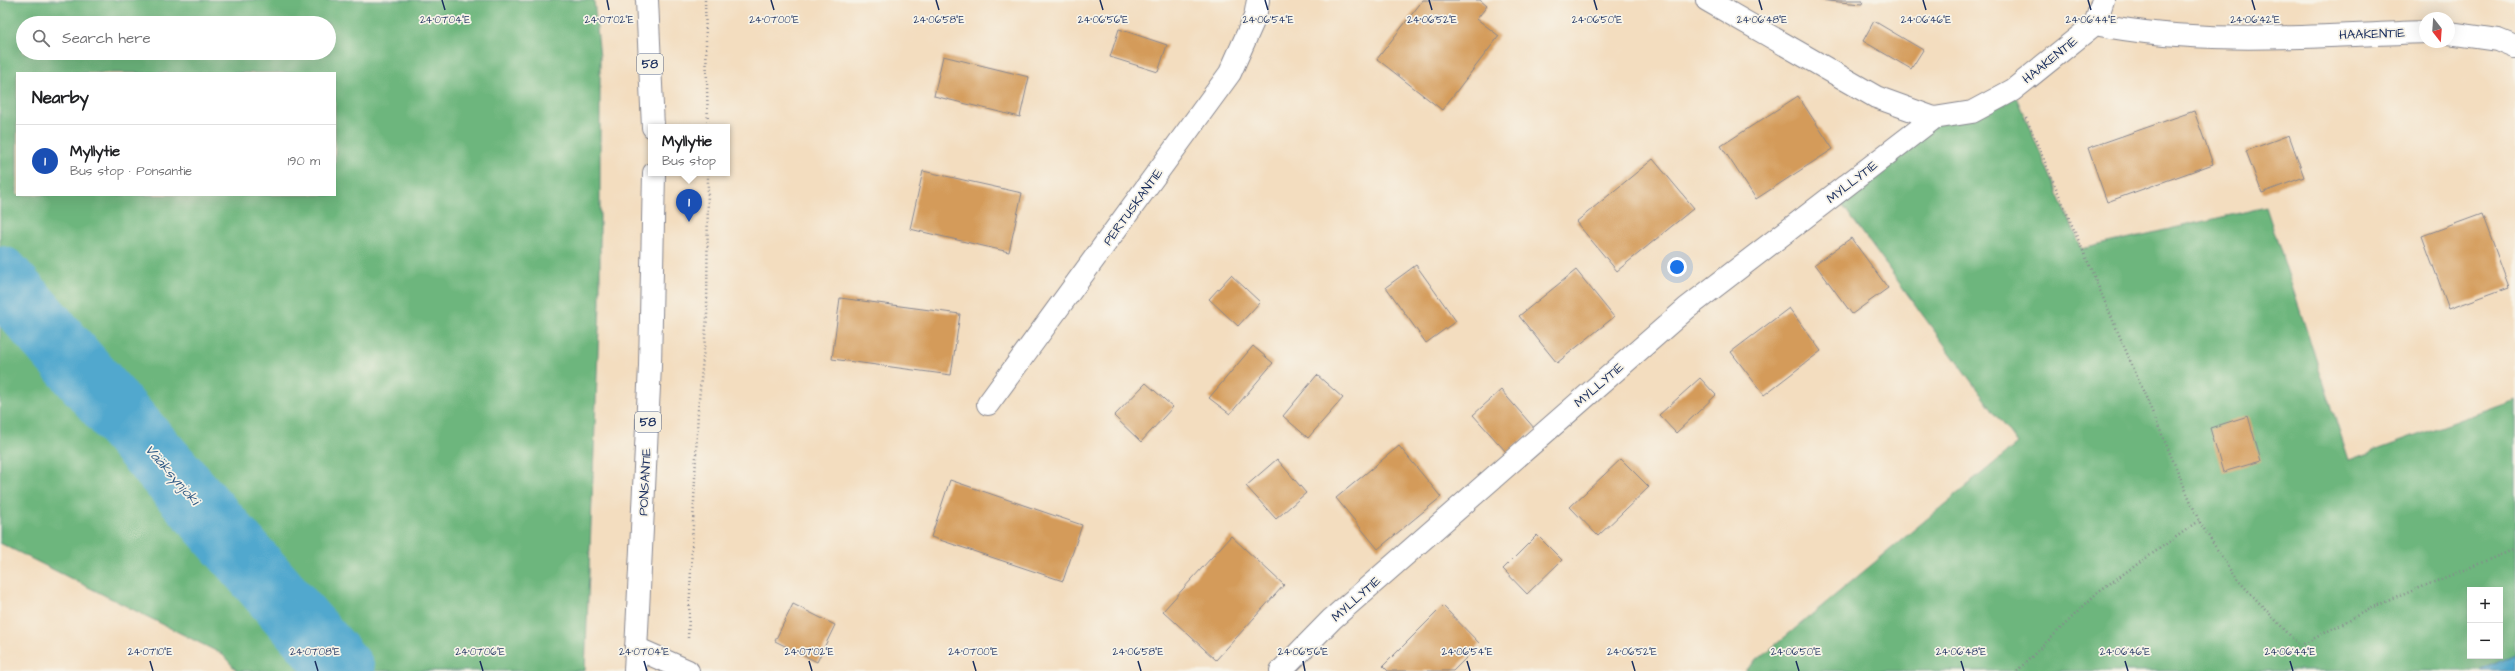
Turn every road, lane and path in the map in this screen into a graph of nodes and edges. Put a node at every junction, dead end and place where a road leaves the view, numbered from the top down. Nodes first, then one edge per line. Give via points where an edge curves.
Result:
1 (647, 0) edge
2 (705, 0) edge
3 (1258, 0) edge
4 (1707, 0) edge
5 (2103, 0) edge
6 (2095, 24) junction
7 (2419, 32) edge
8 (2455, 34) edge
9 (2515, 47) edge
10 (2013, 90) junction
11 (1934, 118) junction
12 (653, 124) edge
13 (708, 124) edge
14 (654, 176) edge
15 (708, 176) edge
16 (988, 404) dead end
17 (2199, 521) junction
18 (2515, 550) edge
19 (688, 641) dead end
20 (636, 648) junction
21 (635, 671) edge
22 (688, 671) edge
23 (1281, 671) edge
24 (2017, 671) edge

1 - 12 street, 58
2 - 13 path
3 - 16 street, PERTUSKANTIE via 1255,17 1230,73
4 - 11 street, HAAKENTIE via 1876,97
5 - 6 street
6 - 7 street, HAAKENTIE via 2137,32 2240,38
6 - 10 street, HAAKENTIE
8 - 9 street via 2498,40
10 - 11 street, HAAKENTIE via 1972,112
10 - 17 path
11 - 23 street, MYLLYTIE via 1687,308 1332,619
14 - 20 street, PONSANTIE / 58 via 650,366
15 - 19 path via 707,317 698,410
17 - 18 path via 2234,576 2300,646 2373,607
17 - 24 path via 2099,591
20 - 21 street, PONSANTIE / 58
20 - 22 street

